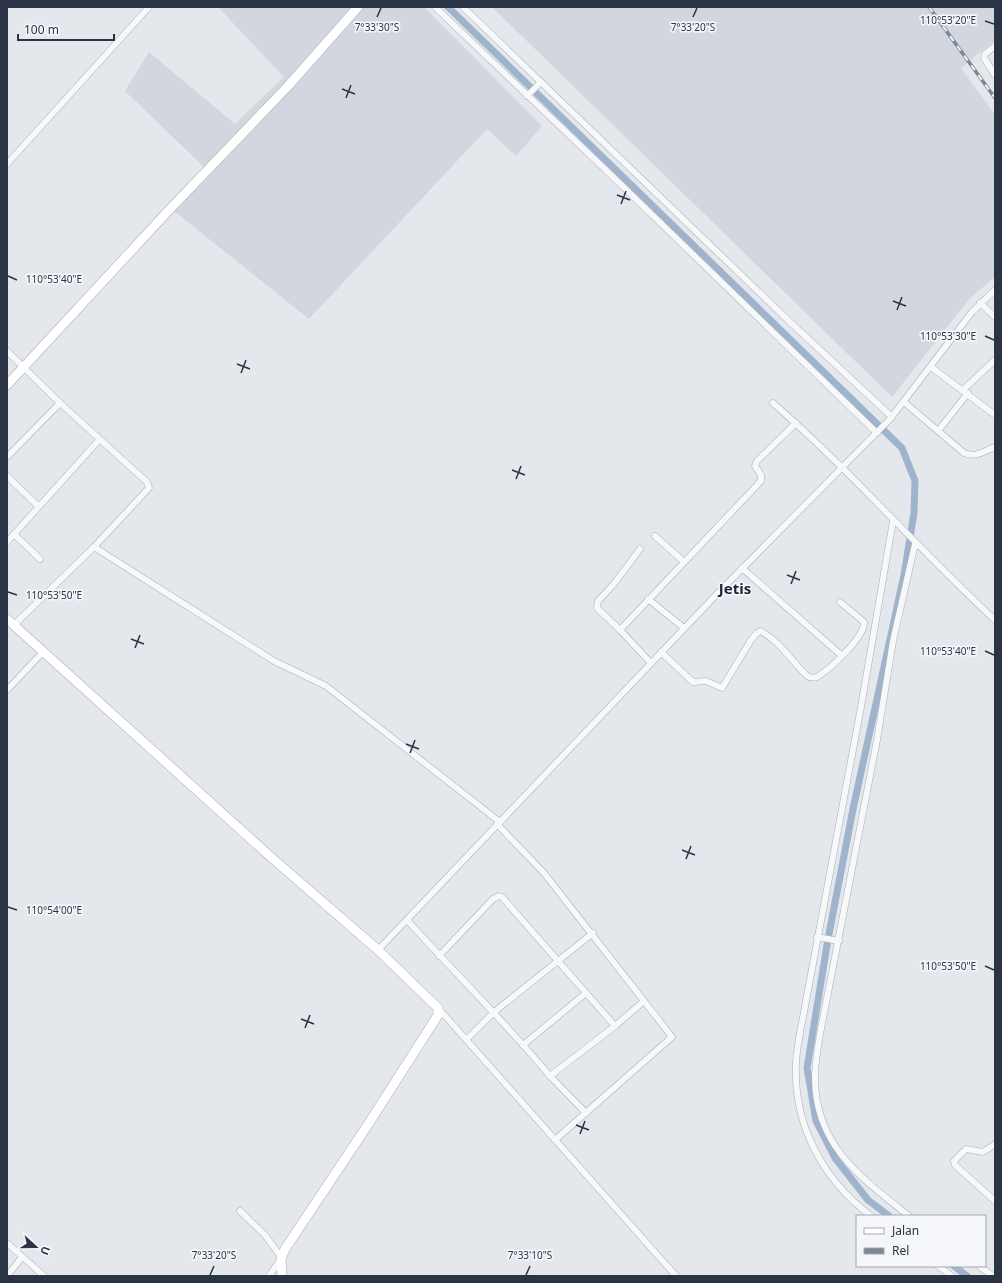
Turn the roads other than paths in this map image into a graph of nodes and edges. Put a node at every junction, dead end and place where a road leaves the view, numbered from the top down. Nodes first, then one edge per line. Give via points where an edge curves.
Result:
1 (149, 7) edge
2 (358, 7) edge
3 (434, 7) edge
4 (463, 7) edge
5 (995, 46) edge
6 (995, 75) edge
7 (541, 83) junction
8 (528, 95) junction
9 (7, 164) edge
10 (995, 290) edge
11 (980, 303) junction
12 (995, 317) edge
13 (7, 351) edge
14 (995, 360) edge
15 (24, 366) junction
16 (931, 367) junction
17 (7, 385) edge
18 (966, 391) junction
19 (904, 402) junction
20 (60, 403) junction
21 (773, 403) dead end
22 (995, 415) edge
23 (891, 418) junction
24 (796, 423) junction
25 (938, 431) junction
26 (878, 432) junction
27 (99, 440) junction
28 (995, 446) edge
29 (7, 458) edge
30 (841, 467) junction
31 (7, 476) edge
32 (38, 506) junction
33 (893, 521) junction
34 (14, 534) junction
35 (655, 536) dead end
36 (7, 542) edge
37 (913, 542) junction
38 (94, 547) junction
39 (640, 549) dead end
40 (40, 559) dead end
41 (684, 562) junction
42 (742, 568) junction
43 (648, 598) junction
44 (840, 602) dead end
45 (995, 620) edge
46 (9, 621) edge
47 (876, 621) junction
48 (864, 622) junction
49 (684, 628) junction
50 (620, 630) junction
51 (43, 652) junction
52 (661, 652) junction
53 (841, 655) junction
54 (651, 663) junction
55 (7, 690) edge
56 (498, 823) junction
57 (407, 920) junction
58 (592, 933) junction
59 (819, 937) junction
60 (837, 941) junction
61 (378, 950) junction
62 (439, 956) junction
63 (557, 962) junction
64 (586, 993) junction
65 (644, 1001) junction
66 (438, 1008) junction
67 (494, 1012) junction
68 (615, 1026) junction
69 (467, 1039) junction
70 (523, 1045) junction
71 (550, 1076) junction
72 (586, 1113) junction
73 (556, 1139) junction
74 (995, 1144) edge
75 (995, 1201) edge
76 (240, 1211) dead end
77 (869, 1215) edge
78 (908, 1215) edge
79 (7, 1243) edge
80 (22, 1257) junction
81 (281, 1258) junction
82 (939, 1267) edge
83 (980, 1267) edge
84 (8, 1276) edge
85 (44, 1276) edge
86 (269, 1276) edge
87 (282, 1276) edge
88 (676, 1276) edge
89 (952, 1276) edge
90 (993, 1276) edge

1 - 9 street
2 - 15 main road via 289,85
3 - 8 street
4 - 7 street
5 - 6 street via 984,58
7 - 8 street
7 - 23 street
8 - 26 street
10 - 11 street
11 - 12 street
11 - 16 street
13 - 15 street
14 - 18 street
15 - 17 main road
15 - 20 street
16 - 18 street
16 - 19 street
18 - 22 street
18 - 25 street
19 - 23 street
19 - 25 street
20 - 27 street
20 - 29 street
21 - 24 street
23 - 26 street
24 - 30 street
24 - 41 street via 757,461 755,466 761,475 761,481
25 - 28 street via 969,455 976,455
26 - 30 street
27 - 32 street
27 - 38 street via 147,482 149,488
30 - 33 street
30 - 42 street
31 - 32 street
32 - 34 street
33 - 37 street
33 - 47 street
34 - 36 street
34 - 40 street
35 - 41 street
37 - 45 street
37 - 60 street
38 - 46 street
38 - 56 street via 274,661 326,686
39 - 50 street via 597,604 597,608
41 - 43 street
42 - 49 street
42 - 53 street
43 - 49 street
43 - 50 street
44 - 48 street
46 - 51 main road
47 - 48 street
47 - 59 street
48 - 53 street via 859,638
49 - 52 street
50 - 54 street
51 - 55 street
51 - 61 main road
52 - 53 street via 693,682 706,681 721,688 758,632 763,632 779,645 810,677 814,678 821,674
52 - 54 street
54 - 56 street
56 - 57 street
56 - 58 street via 535,861
57 - 61 street
57 - 62 street
58 - 63 street
58 - 65 street
59 - 60 street
59 - 77 street via 796,1062 801,1112 811,1144 827,1171 852,1202
60 - 78 street via 817,1055 815,1077 818,1108 825,1129 843,1158
61 - 66 main road
62 - 63 street via 493,899 499,896
62 - 67 street
63 - 64 street
63 - 67 street
64 - 68 street
64 - 70 street
65 - 68 street
65 - 72 street via 672,1037
66 - 69 street
66 - 81 main road via 438,1014 428,1032 298,1228
67 - 69 street
67 - 70 street
68 - 71 street
69 - 73 street
70 - 71 street
71 - 72 street
72 - 73 street
73 - 88 street
74 - 75 street via 983,1152 966,1148 954,1161 955,1165
76 - 81 street via 265,1235
79 - 80 street
80 - 84 street
80 - 85 street
81 - 86 street
81 - 87 main road
82 - 89 street
83 - 90 street

